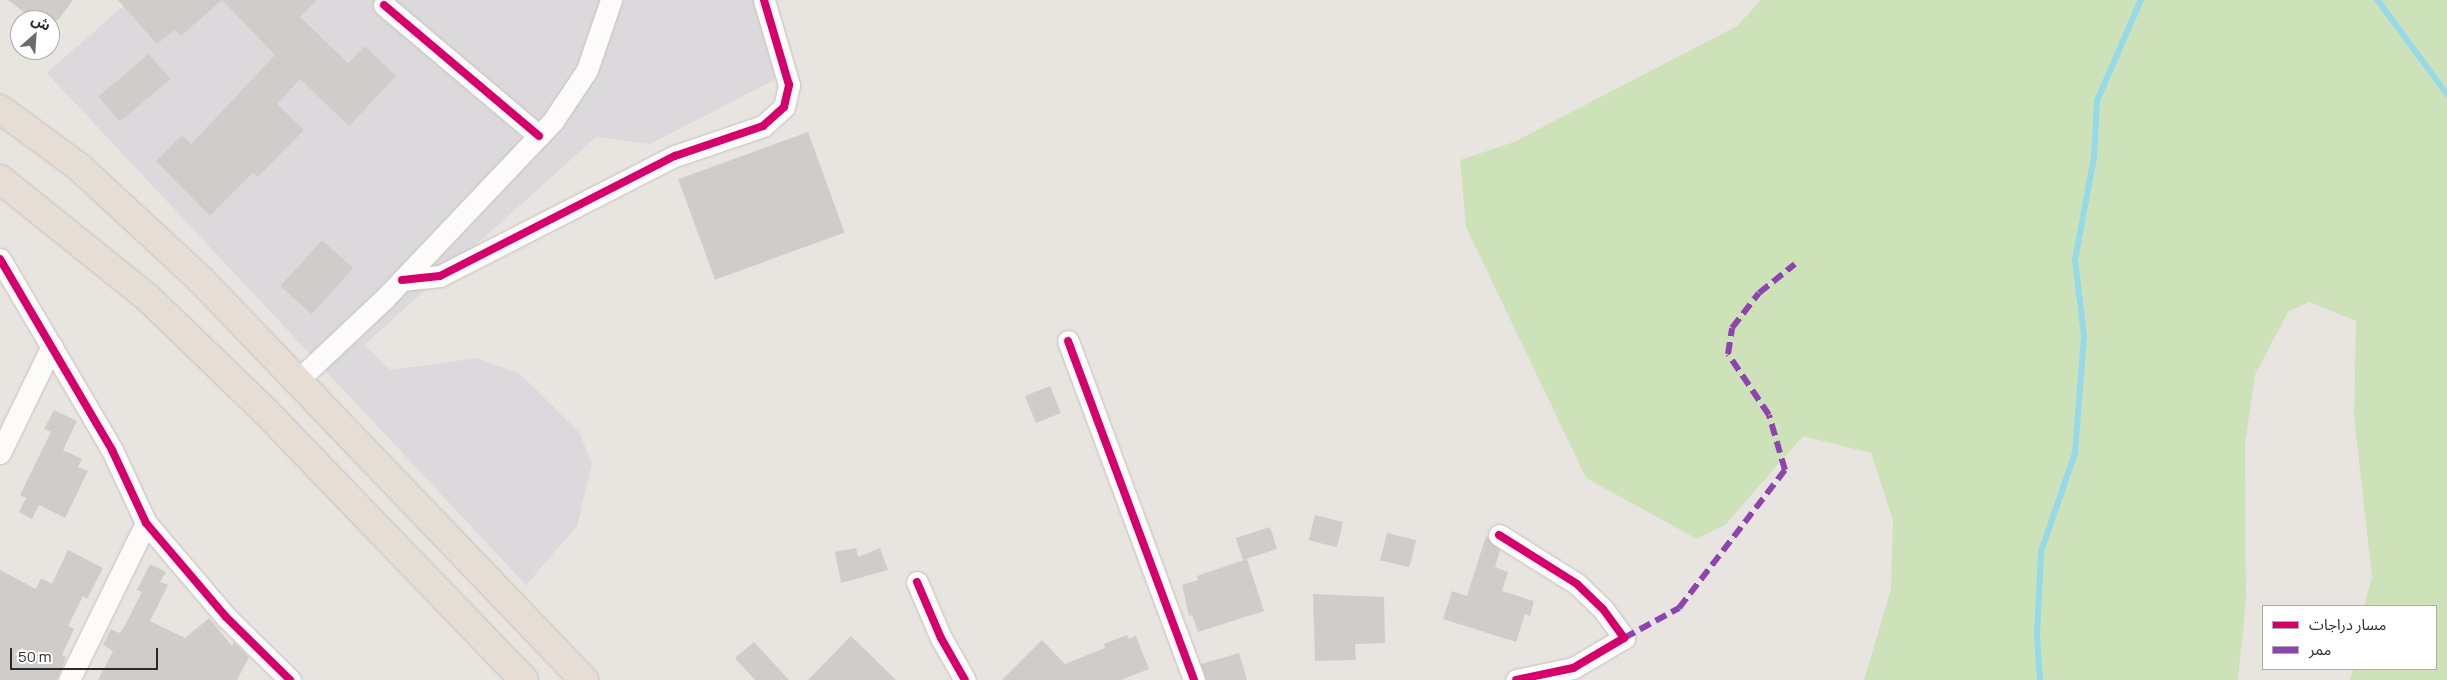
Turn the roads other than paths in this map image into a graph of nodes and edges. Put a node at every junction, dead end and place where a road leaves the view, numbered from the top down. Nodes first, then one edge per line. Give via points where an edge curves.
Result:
1 (611, 0) edge
2 (764, 0) edge
3 (384, 5) dead end
4 (0, 109) edge
5 (539, 136) junction
6 (0, 179) edge
7 (0, 259) edge
8 (402, 280) junction
9 (1068, 341) dead end
10 (52, 346) junction
11 (298, 380) junction
12 (0, 453) edge
13 (146, 524) junction
14 (1499, 535) dead end
15 (917, 582) dead end
16 (266, 671) edge
17 (69, 680) edge
18 (290, 680) edge
19 (524, 680) edge
20 (584, 680) edge
21 (965, 680) edge
22 (1194, 680) edge
23 (1516, 680) edge

1 - 5 street via 587,70
2 - 8 street via 789,85 784,107 763,126 675,156 440,276
3 - 5 street
4 - 11 highway via 79,167 201,280
5 - 8 street
6 - 19 highway via 147,297 266,412
7 - 10 street
8 - 11 street
9 - 22 street
10 - 12 street
10 - 13 street via 112,450
11 - 20 highway
13 - 16 street via 226,617
13 - 17 street
14 - 23 street via 1577,584 1603,609 1624,638 1573,668
15 - 21 street via 941,638
16 - 18 street

